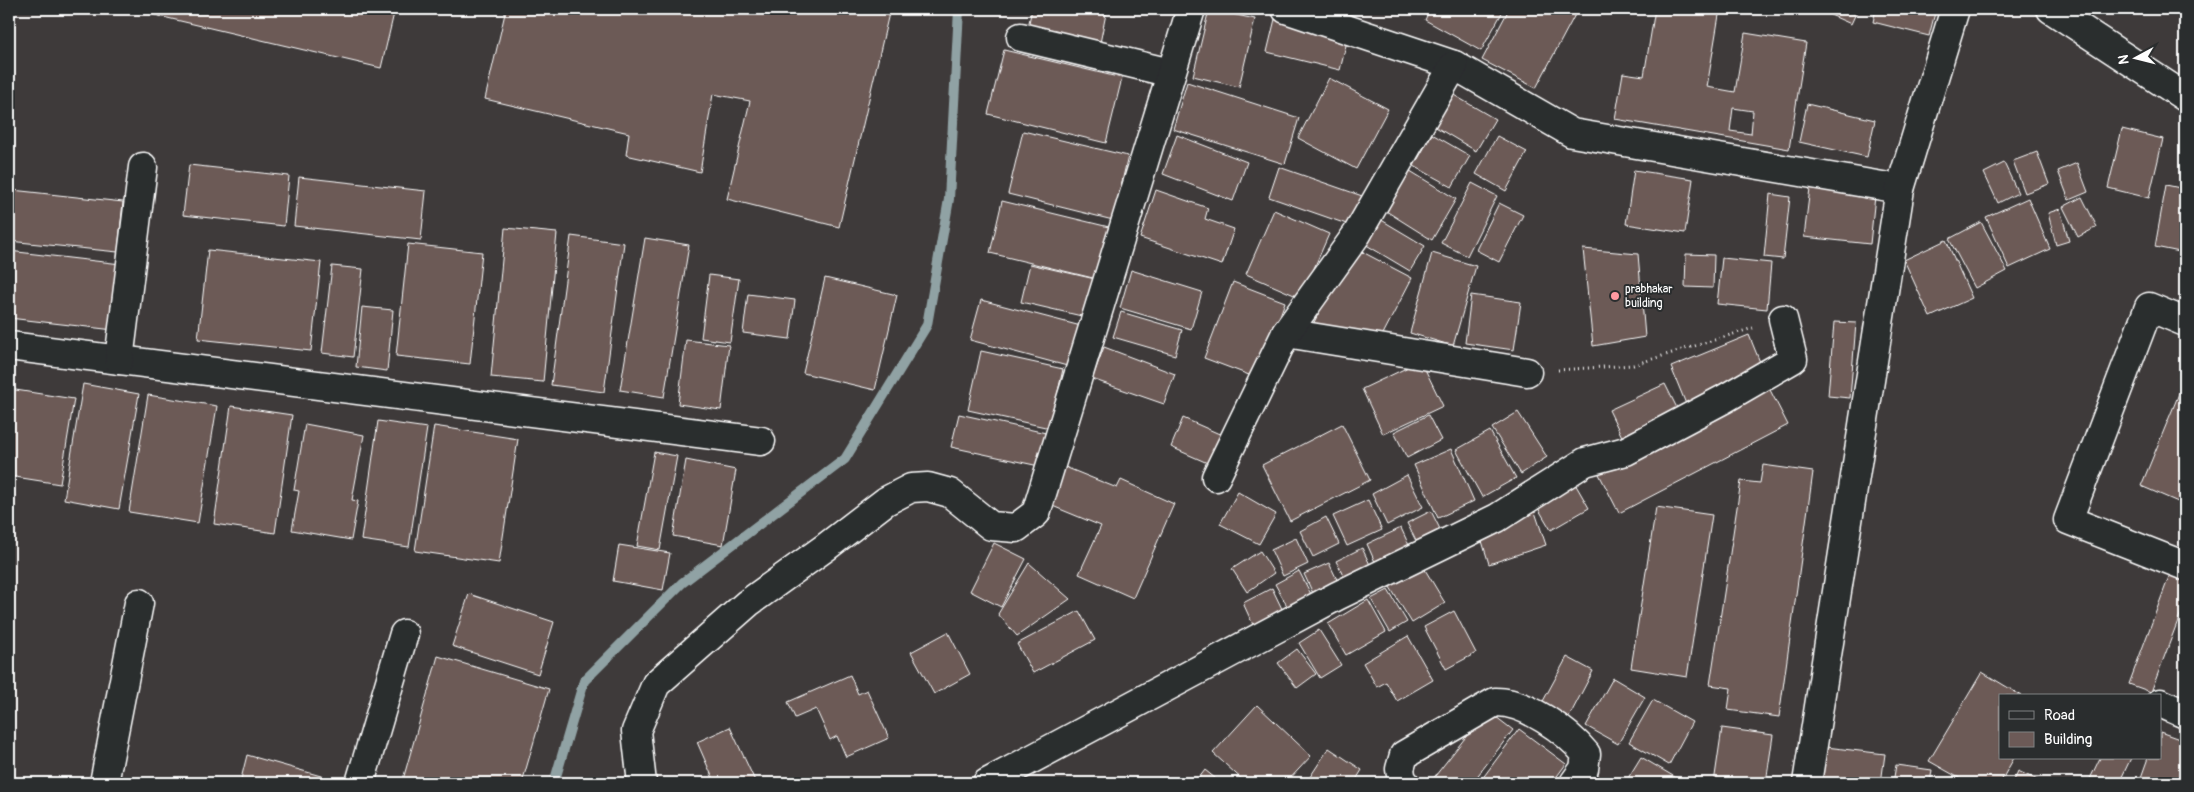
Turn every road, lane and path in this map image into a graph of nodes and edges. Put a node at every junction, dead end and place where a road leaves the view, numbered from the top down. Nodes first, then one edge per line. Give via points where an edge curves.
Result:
1 (1191, 9) edge
2 (1286, 9) edge
3 (1955, 9) edge
4 (2051, 9) edge
5 (1022, 37) dead end
6 (1454, 65) junction
7 (1172, 73) junction
8 (2185, 97) edge
9 (143, 167) dead end
10 (1900, 189) junction
11 (1783, 320) joint
12 (2185, 322) edge
13 (1286, 333) junction
14 (9, 346) edge
15 (119, 360) junction
16 (1527, 372) joint
17 (761, 441) dead end
18 (1216, 477) dead end
19 (2185, 566) edge
20 (139, 603) dead end
21 (404, 634) dead end
22 (2162, 703) edge
23 (2185, 714) edge
24 (104, 783) edge
25 (360, 783) edge
26 (642, 783) edge
27 (987, 783) edge
28 (1405, 783) edge
29 (1574, 783) edge
30 (1807, 783) edge

1 - 7 street
2 - 6 street
3 - 10 street
4 - 8 street
5 - 7 street
6 - 10 street via 1572,133
6 - 13 street via 1356,234
7 - 26 street via 1036,513 1016,528 992,526 950,494 928,487 911,488 886,501 748,602 656,684 636,731
9 - 15 street
10 - 30 street
11 - 16 path via 1633,365
11 - 27 street via 1793,359 1626,451 1585,462 1497,518 1337,596
12 - 19 street via 2149,308 2068,520
13 - 16 street
13 - 18 street
14 - 15 street
15 - 17 street
20 - 24 street
21 - 25 street
22 - 23 street
28 - 29 street via 1400,770 1404,755 1495,702 1508,701 1574,740 1586,754 1584,769

